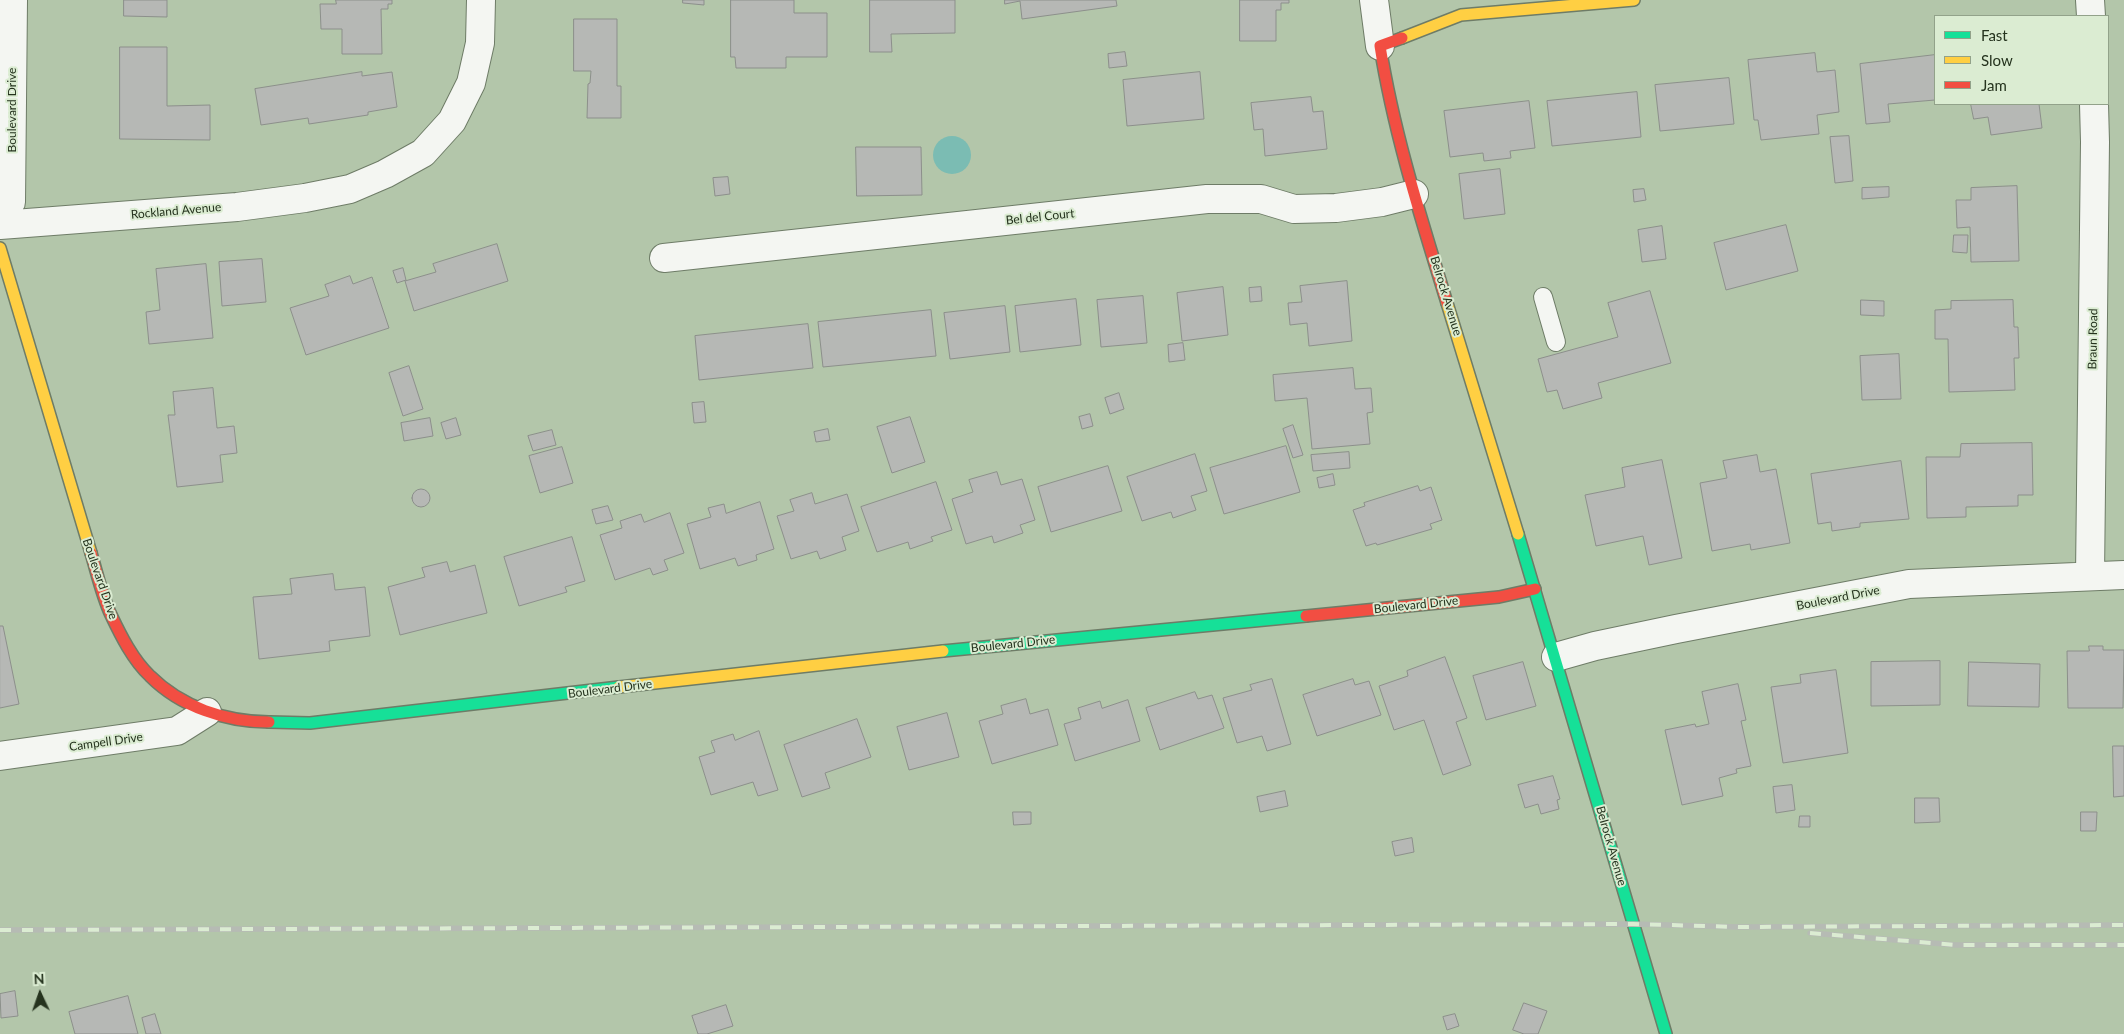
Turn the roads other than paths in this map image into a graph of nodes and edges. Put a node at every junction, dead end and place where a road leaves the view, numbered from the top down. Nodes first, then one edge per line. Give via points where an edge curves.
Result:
1 (13, 0) edge
2 (481, 0) edge
3 (1374, 0) edge
4 (1634, 0) edge
5 (2090, 0) edge
6 (2091, 15) edge
7 (1380, 46) junction
8 (2094, 105) edge
9 (1414, 194) junction
10 (0, 217) edge
11 (0, 225) edge
12 (0, 248) edge
13 (664, 258) dead end
14 (1543, 297) dead end
15 (1556, 342) dead end
16 (2090, 575) junction
17 (2124, 575) edge
18 (1535, 589) junction
19 (1556, 657) junction
20 (207, 712) junction
21 (0, 756) edge
22 (1666, 1034) edge

1 - 10 street, Boulevard Drive via 11,202
2 - 11 street, Rockland Avenue via 480,42 471,83 452,121 423,153 385,174 350,189 305,198
3 - 7 street, Belrock Avenue
4 - 7 street via 1461,15
5 - 6 street
7 - 9 street, Belrock Avenue via 1388,97
8 - 16 street, Braun Road
9 - 13 street, Bel del Court via 1336,208 1294,209 1261,199 1207,199
9 - 18 street, Belrock Avenue
12 - 20 street, Boulevard Drive via 110,613 131,652 150,676 176,696
14 - 15 lane
16 - 17 street, Boulevard Drive
16 - 19 street, Boulevard Drive via 1909,584 1676,629
18 - 19 street, Belrock Avenue
18 - 20 street, Boulevard Drive via 1498,596 880,657 310,723 249,722
19 - 22 street, Belrock Avenue
20 - 21 street, Campell Drive via 177,731

